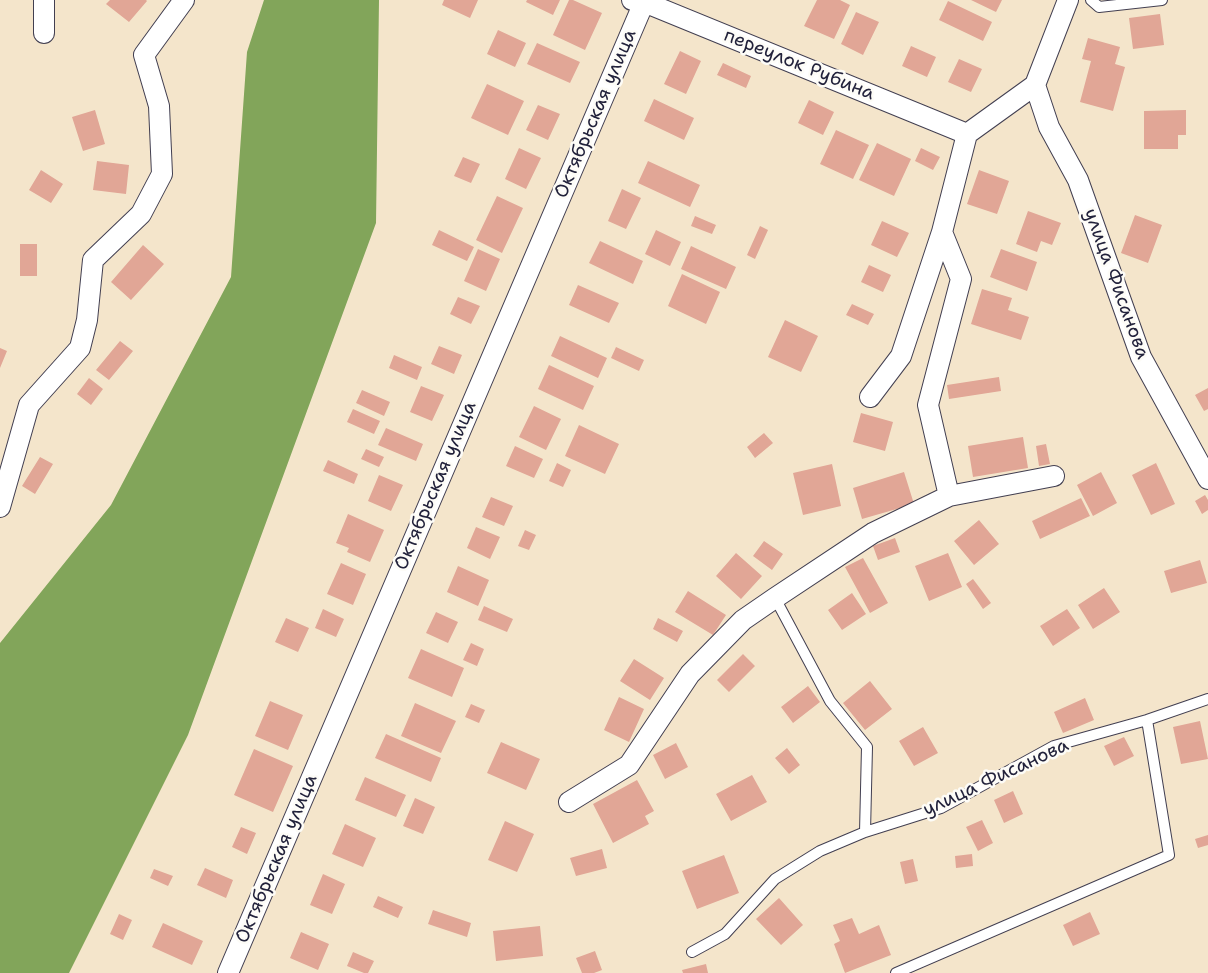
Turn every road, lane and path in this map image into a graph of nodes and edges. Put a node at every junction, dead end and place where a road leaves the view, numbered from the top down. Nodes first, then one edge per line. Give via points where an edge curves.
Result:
1 (44, 0) edge
2 (184, 0) edge
3 (1068, 0) edge
4 (1091, 0) edge
5 (1162, 0) edge
6 (639, 1) edge
7 (44, 33) dead end
8 (1035, 86) junction
9 (968, 134) junction
10 (942, 232) junction
11 (870, 397) dead end
12 (1054, 476) dead end
13 (1208, 479) edge
14 (948, 496) junction
15 (0, 506) edge
16 (775, 598) junction
17 (1208, 699) edge
18 (1147, 720) junction
19 (569, 802) dead end
20 (865, 832) junction
21 (692, 952) dead end
22 (228, 973) edge
23 (896, 973) edge

1 - 7 street
2 - 15 street via 144,54 159,106 162,174 141,214 93,260 87,320 80,348 29,405
3 - 8 street
4 - 5 lane via 1099,7
6 - 9 street, переулок Рубина
6 - 22 street, Октябрьская улица
8 - 9 street
8 - 13 street, улица Фисанова via 1049,127 1078,180 1141,357
9 - 10 street
10 - 11 street via 901,356
10 - 14 street via 961,279 928,405
12 - 14 street
14 - 16 street via 873,533
16 - 19 street via 743,620 690,674 629,765
16 - 20 lane via 830,701 867,747
17 - 18 lane, улица Фисанова
18 - 20 lane, улица Фисанова via 1054,746 941,808
18 - 23 lane via 1169,855
20 - 21 lane, улица Фисанова via 820,850 775,879 725,934

